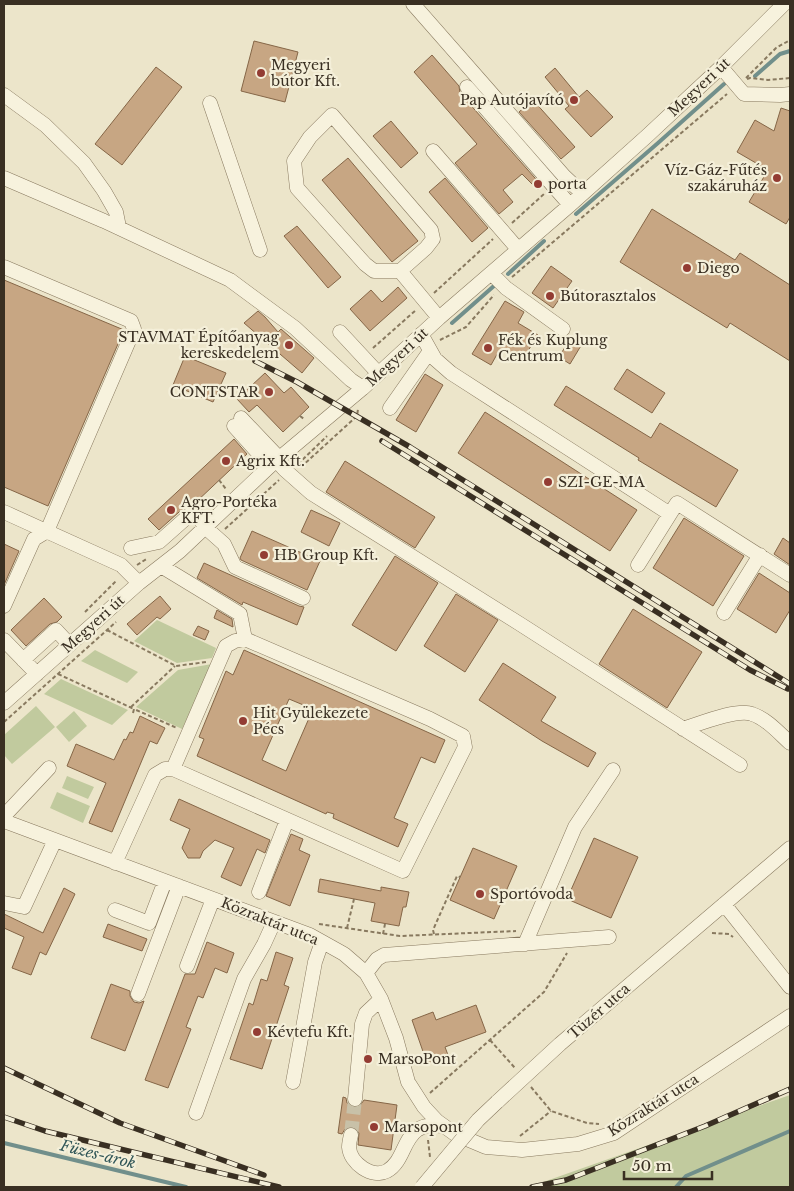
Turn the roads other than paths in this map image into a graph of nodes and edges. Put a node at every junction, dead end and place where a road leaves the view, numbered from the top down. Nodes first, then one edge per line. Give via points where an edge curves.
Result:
1 (413, 4) edge
2 (784, 4) edge
3 (722, 67) junction
4 (467, 87) dead end
5 (4, 95) edge
6 (787, 97) edge
7 (210, 103) dead end
8 (433, 151) dead end
9 (4, 178) edge
10 (582, 193) junction
11 (570, 205) junction
12 (119, 227) junction
13 (518, 249) junction
14 (260, 250) dead end
15 (4, 267) edge
16 (400, 271) junction
17 (490, 273) junction
18 (439, 318) junction
19 (563, 329) dead end
20 (340, 332) dead end
21 (421, 334) junction
22 (429, 349) junction
23 (378, 373) junction
24 (363, 388) junction
25 (390, 408) dead end
26 (238, 422) dead end
27 (275, 461) junction
28 (4, 512) edge
29 (670, 514) junction
30 (47, 531) junction
31 (212, 532) junction
32 (131, 548) dead end
33 (760, 555) junction
34 (638, 565) dead end
35 (161, 566) junction
36 (790, 574) edge
37 (139, 583) junction
38 (303, 598) dead end
39 (4, 606) edge
40 (724, 613) dead end
41 (245, 639) junction
42 (4, 640) edge
43 (70, 644) junction
44 (24, 660) junction
45 (37, 674) junction
46 (4, 704) edge
47 (683, 729) junction
48 (790, 743) edge
49 (740, 765) dead end
50 (50, 768) dead end
51 (173, 769) junction
52 (613, 770) dead end
53 (4, 816) edge
54 (287, 820) junction
55 (4, 821) edge
56 (55, 840) junction
57 (790, 848) edge
58 (115, 863) junction
59 (165, 881) junction
60 (179, 886) junction
61 (259, 892) dead end
62 (213, 899) junction
63 (4, 904) edge
64 (724, 904) junction
65 (115, 910) dead end
66 (274, 922) junction
67 (609, 937) dead end
68 (322, 942) junction
69 (525, 944) junction
70 (187, 966) dead end
71 (366, 974) junction
72 (790, 987) edge
73 (138, 994) dead end
74 (381, 999) junction
75 (790, 1016) edge
76 (293, 1082) dead end
77 (355, 1099) tunnel mouth
78 (422, 1104) junction
79 (196, 1113) dead end
80 (443, 1126) junction
81 (414, 1132) junction
82 (351, 1135) tunnel mouth
83 (422, 1187) edge

1 - 10 street
2 - 3 street, Megyeri út
3 - 6 street via 744,94
3 - 10 street, Megyeri út
4 - 11 street
5 - 12 street via 44,125 84,163 116,212
7 - 14 street
8 - 13 street
9 - 12 street
10 - 11 street, Megyeri út
11 - 13 street, Megyeri út
12 - 24 street via 230,280 295,328
13 - 17 street, Megyeri út
15 - 30 street via 130,321 134,329
16 - 16 street via 426,248 432,239 431,230 332,115 310,137 294,161 297,188 365,264 374,271
16 - 18 street
17 - 18 street, Megyeri út
17 - 19 street
18 - 21 street, Megyeri út
20 - 23 street
21 - 22 street
21 - 23 street, Megyeri út
22 - 25 street
22 - 29 street via 451,373
23 - 24 street, Megyeri út
24 - 27 street, Megyeri út
26 - 27 street
27 - 31 street, Megyeri út
27 - 47 street via 311,493
28 - 30 street
29 - 33 street via 677,503
29 - 34 street
30 - 37 street via 121,565
30 - 39 street via 34,539
31 - 32 street via 194,511 159,542
31 - 35 street, Megyeri út
31 - 38 street via 224,544 235,567
33 - 36 street
33 - 40 street
35 - 37 street, Megyeri út
35 - 41 street via 240,614
37 - 43 street, Megyeri út
41 - 51 street via 226,646
41 - 54 street via 463,736 465,747 403,871
42 - 44 street
43 - 44 street via 56,630
43 - 45 street, Megyeri út
44 - 45 street
45 - 46 street, Megyeri út
47 - 48 street via 739,712 751,713
47 - 49 street
50 - 53 street
51 - 54 street
51 - 58 street via 165,769 155,775 126,847
52 - 69 street via 575,827
54 - 61 street
55 - 56 street, Közraktár utca
56 - 58 street, Közraktár utca
56 - 63 street via 24,907
57 - 64 street, Tüzér utca
58 - 59 street, Közraktár utca
59 - 60 street, Közraktár utca
59 - 65 street via 149,923
60 - 62 street, Közraktár utca
60 - 73 street
62 - 66 street, Közraktár utca
62 - 70 street
64 - 72 street
64 - 83 street, Tüzér utca, bridge via 497,1102
66 - 68 street, Közraktár utca
66 - 79 street via 244,979
67 - 69 street
68 - 71 street, Közraktár utca via 344,954
68 - 76 street
69 - 71 street via 384,955
71 - 74 street, Közraktár utca
74 - 77 street via 366,1013 362,1024
74 - 78 street, Közraktár utca via 408,1082
75 - 80 street, Közraktár utca via 614,1132 578,1144 522,1150 486,1147
78 - 80 street, Közraktár utca
78 - 81 street via 421,1119
80 - 81 street via 426,1125
81 - 82 street via 396,1164 379,1173 368,1171 352,1156 349,1148

